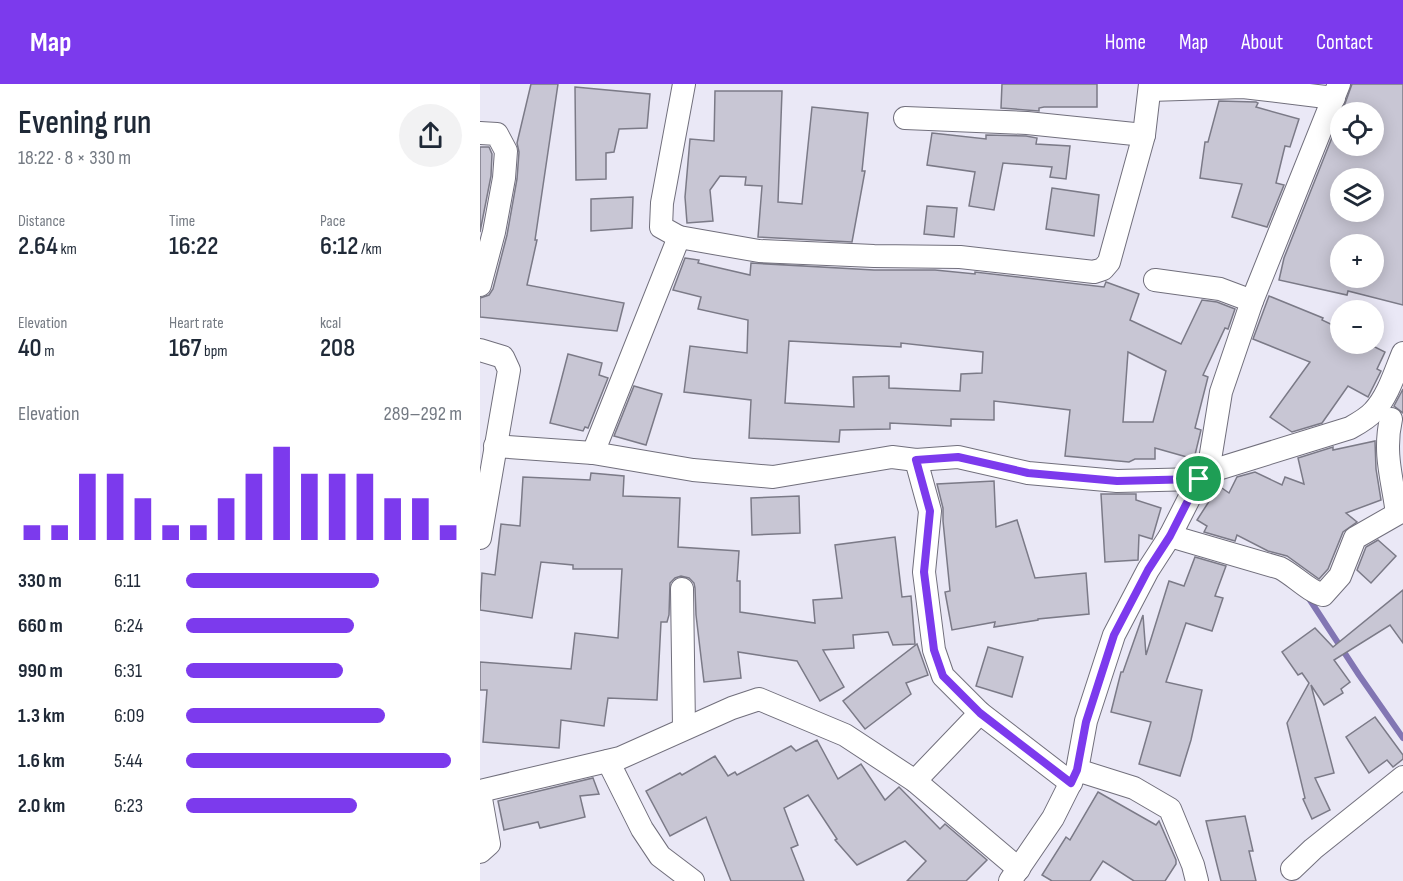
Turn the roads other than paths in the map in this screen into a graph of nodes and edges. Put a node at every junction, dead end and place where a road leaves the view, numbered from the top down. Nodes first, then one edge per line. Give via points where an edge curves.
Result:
1 (684, 84) edge
2 (1150, 87) edge
3 (1336, 91) edge
4 (905, 117) dead end
5 (480, 133) edge
6 (1144, 135) junction
7 (679, 237) junction
8 (1155, 280) dead end
9 (480, 285) edge
10 (1251, 300) junction
11 (480, 350) edge
12 (1403, 353) edge
13 (1390, 419) edge
14 (495, 446) junction
15 (593, 453) junction
16 (916, 460) junction
17 (1204, 475) junction
18 (1170, 536) junction
19 (480, 538) edge
20 (682, 589) dead end
21 (980, 713) junction
22 (684, 728) junction
23 (608, 760) junction
24 (1074, 776) junction
25 (1403, 777) edge
26 (915, 782) junction
27 (480, 792) edge
28 (480, 852) edge
29 (1292, 869) dead end
30 (1014, 875) edge
31 (693, 881) edge
32 (1197, 881) edge

1 - 7 street via 661,226
2 - 3 street
2 - 6 street
3 - 10 street
4 - 6 street via 1027,123
5 - 9 street via 497,134 506,150 494,232
6 - 7 street via 1109,262 1094,272 960,257 759,251
7 - 15 street
8 - 10 street via 1220,289
10 - 17 street via 1221,392
11 - 14 street via 503,357 509,370
12 - 13 street via 1392,379
13 - 17 street
13 - 18 street via 1389,476 1397,514 1355,538 1340,576 1323,595 1280,568
14 - 15 street
14 - 19 street
15 - 16 street via 693,470 773,477 892,457
16 - 17 street via 958,457 1028,473 1117,481
16 - 21 street via 930,511 924,572 934,650 943,676
17 - 18 street
18 - 24 street via 1114,635 1086,722
20 - 22 street
21 - 24 street
21 - 26 street
22 - 23 street
22 - 26 street via 759,699 845,735
23 - 27 street
23 - 31 street via 660,856
24 - 30 street via 1053,818
24 - 32 street via 1134,788 1170,809
25 - 29 street
26 - 30 street
27 - 28 street via 489,844

